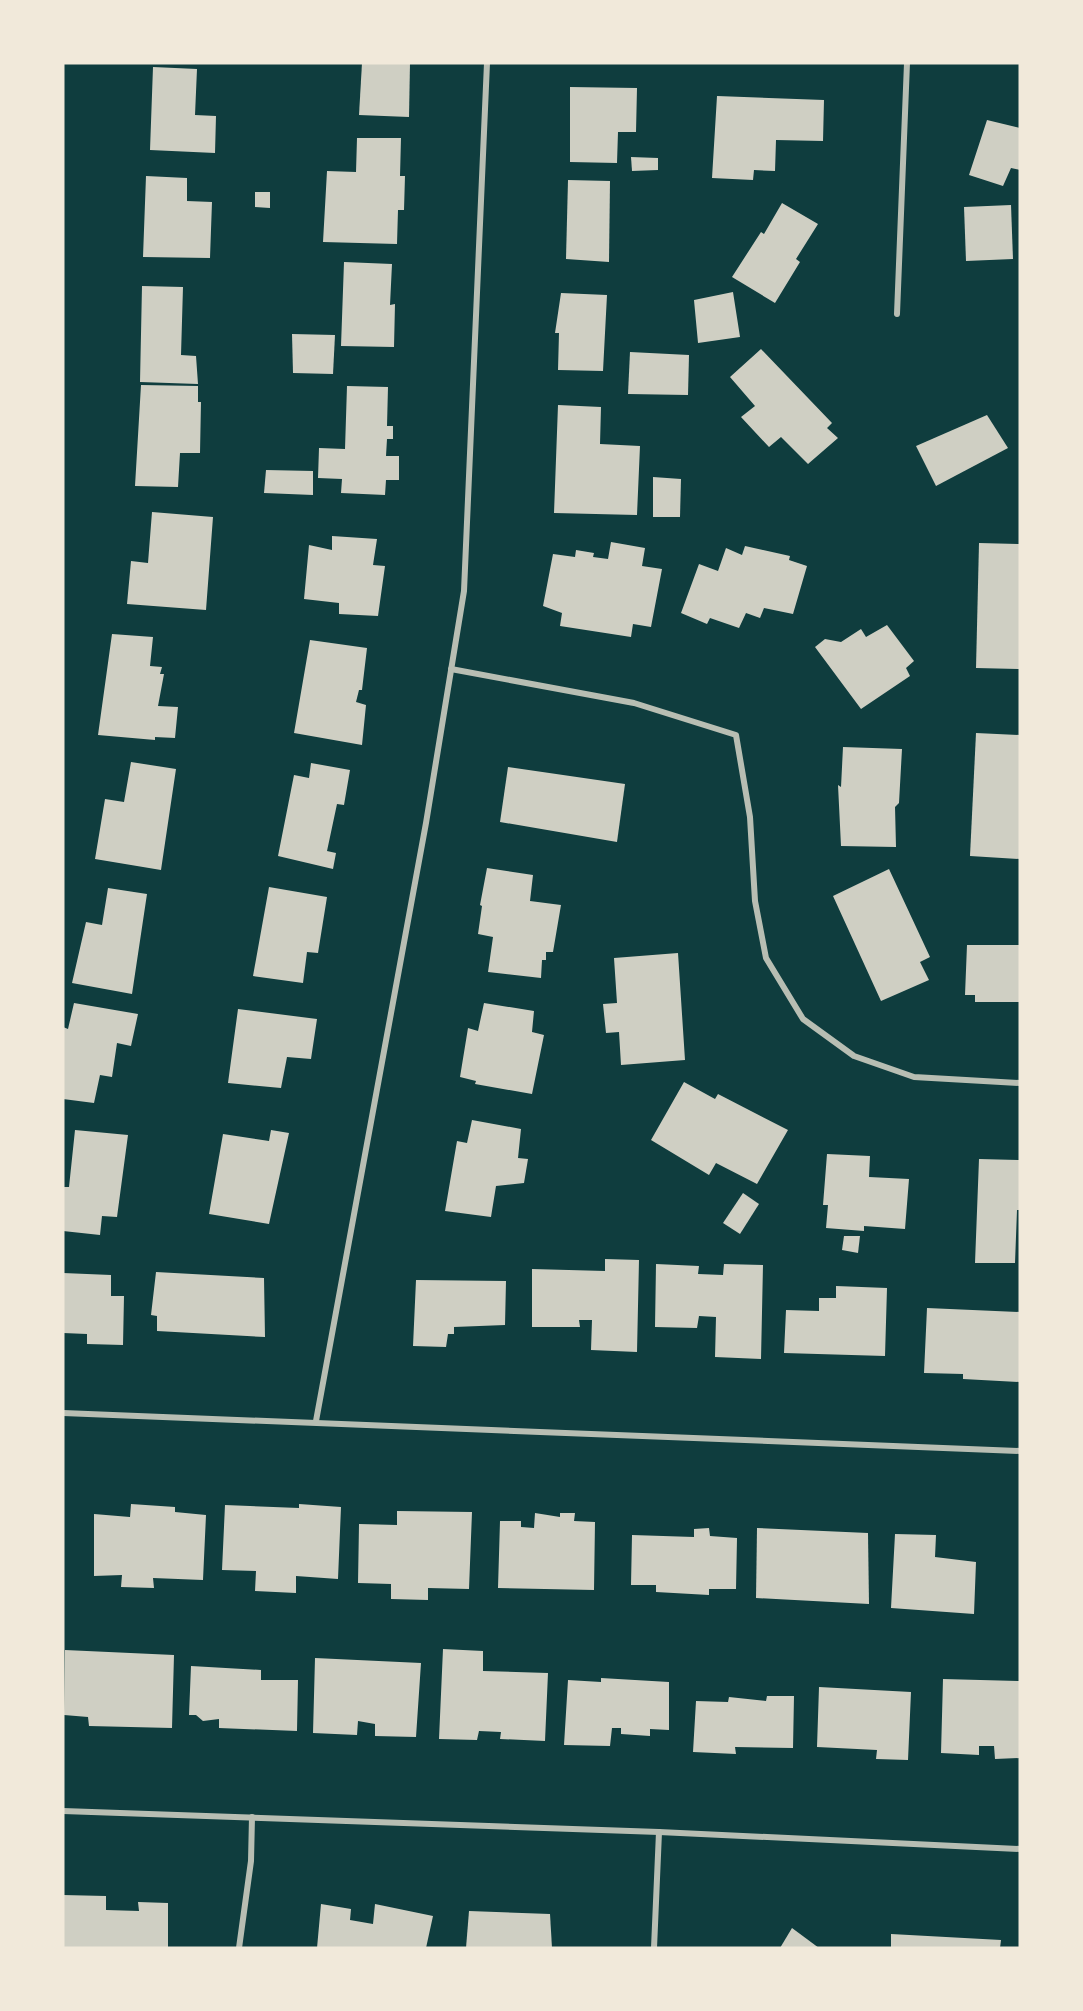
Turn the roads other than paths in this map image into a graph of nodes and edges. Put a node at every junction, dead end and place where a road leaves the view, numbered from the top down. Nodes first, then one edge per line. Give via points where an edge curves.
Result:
1 (487, 63) edge
2 (907, 63) edge
3 (897, 314) dead end
4 (451, 669) junction
5 (1020, 1083) edge
6 (63, 1413) edge
7 (316, 1421) junction
8 (1020, 1451) edge
9 (63, 1811) edge
10 (252, 1817) junction
11 (658, 1832) junction
12 (1020, 1849) edge
13 (239, 1948) edge
14 (654, 1948) edge

1 - 4 street via 469,525 464,591
2 - 3 street
4 - 5 street via 634,703 736,735 750,818 754,901 766,958 803,1019 854,1056 914,1077
4 - 7 street
6 - 7 street
7 - 8 street
9 - 10 street
10 - 11 street
10 - 13 street via 251,1861
11 - 12 street
11 - 14 street

